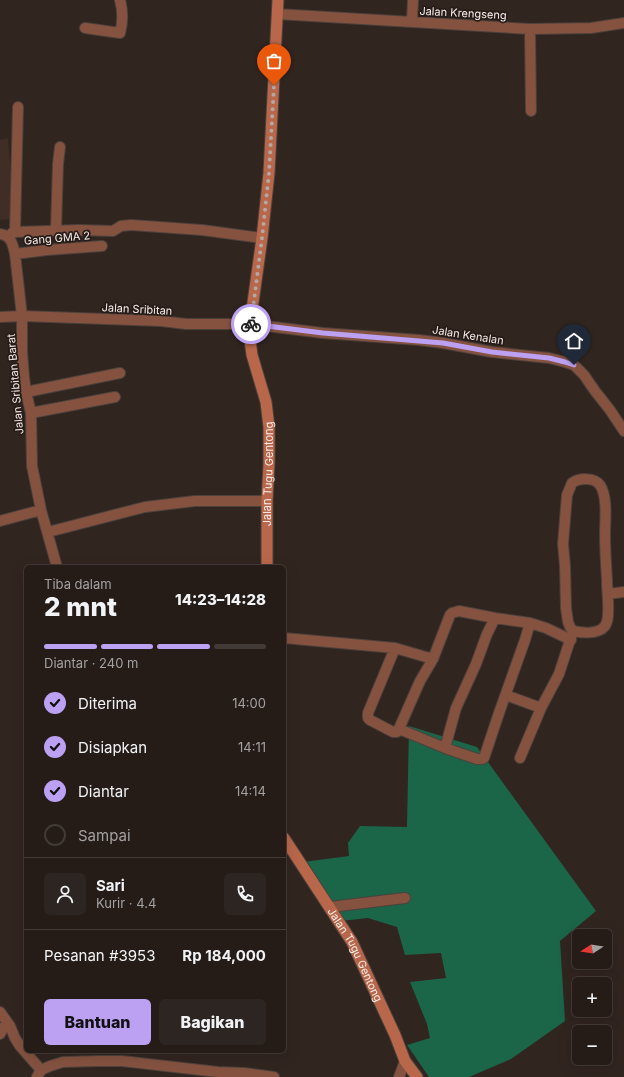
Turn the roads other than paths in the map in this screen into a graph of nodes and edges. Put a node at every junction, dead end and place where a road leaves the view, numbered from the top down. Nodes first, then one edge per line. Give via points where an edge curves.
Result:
1 (120, 0) edge
2 (278, 0) edge
3 (413, 0) edge
4 (277, 14) junction
5 (412, 22) junction
6 (624, 23) edge
7 (86, 28) dead end
8 (530, 29) junction
9 (18, 106) dead end
10 (530, 111) dead end
11 (60, 147) dead end
12 (56, 230) junction
13 (78, 230) junction
14 (8, 234) edge
15 (262, 238) junction
16 (102, 246) dead end
17 (78, 248) junction
18 (15, 254) junction
19 (22, 316) junction
20 (0, 317) edge
21 (250, 324) junction
22 (120, 373) dead end
23 (26, 392) junction
24 (115, 397) dead end
25 (31, 413) junction
26 (624, 431) edge
27 (267, 501) junction
28 (41, 510) junction
29 (0, 521) edge
30 (48, 532) junction
31 (56, 565) edge
32 (267, 565) edge
33 (624, 592) edge
34 (608, 594) junction
35 (495, 618) junction
36 (530, 623) junction
37 (572, 636) junction
38 (286, 638) edge
39 (395, 648) junction
40 (433, 659) junction
41 (506, 695) junction
42 (541, 708) junction
43 (399, 729) junction
44 (445, 748) junction
45 (520, 758) dead end
46 (286, 841) edge
47 (405, 898) dead end
48 (330, 907) junction
49 (0, 1012) edge
50 (7, 1022) junction
51 (0, 1034) edge
52 (24, 1052) edge
53 (25, 1053) edge
54 (98, 1056) edge
55 (405, 1060) junction
56 (39, 1073) edge
57 (274, 1077) edge
58 (399, 1077) edge
59 (417, 1077) edge

1 - 7 street via 120,33
2 - 4 main road, Jalan Tugu Gentong
3 - 5 street
4 - 5 street, Jalan Krengseng
4 - 15 main road, Jalan Tugu Gentong via 269,173
5 - 8 street, Jalan Krengseng
6 - 8 street, Jalan Krengseng via 591,28
8 - 10 street
9 - 14 street
11 - 12 street
12 - 13 street
12 - 14 street
13 - 15 street via 113,231 121,226 131,225 202,230
13 - 17 street
14 - 18 street, Jalan Sribitan Barat
15 - 21 main road, Jalan Tugu Gentong
16 - 17 street, Gang GMA 2
17 - 18 street, Gang GMA 2
18 - 19 street, Jalan Sribitan Barat
19 - 20 street, Jalan Sribitan
19 - 21 street, Jalan Sribitan via 186,324
19 - 23 street, Jalan Sribitan Barat
21 - 26 street, Jalan Kenalan via 443,343 565,362 574,365 584,375
21 - 27 main road, Jalan Tugu Gentong via 252,355 266,402 269,428
22 - 23 street
23 - 25 street, Jalan Sribitan Barat
24 - 25 street
25 - 28 street, Jalan Sribitan Barat via 32,466
27 - 30 street via 195,501 145,507
27 - 32 main road, Jalan Tugu Gentong
28 - 29 street
28 - 30 street, Jalan Sribitan Barat
30 - 31 street, Jalan Sribitan Barat
33 - 34 street
34 - 37 street via 608,616 604,626 600,630
34 - 37 street via 604,501 601,487 595,481 576,480 570,484 567,495 563,544 566,608
35 - 36 street
35 - 40 street via 459,611 452,613
35 - 44 street via 456,708
36 - 37 street
36 - 41 street
37 - 42 street via 559,674
38 - 39 street
39 - 40 street
39 - 43 street via 368,718 393,732
40 - 43 street via 420,681
41 - 42 street
41 - 44 street via 482,760
42 - 45 street
43 - 44 street
46 - 48 main road, Jalan Tugu Gentong
47 - 48 street
48 - 55 main road, Jalan Tugu Gentong via 352,942
49 - 50 street
50 - 51 street
50 - 52 street
53 - 56 street
54 - 56 street via 63,1062
54 - 57 street via 122,1061
55 - 58 street
55 - 59 main road, Jalan Tugu Gentong

